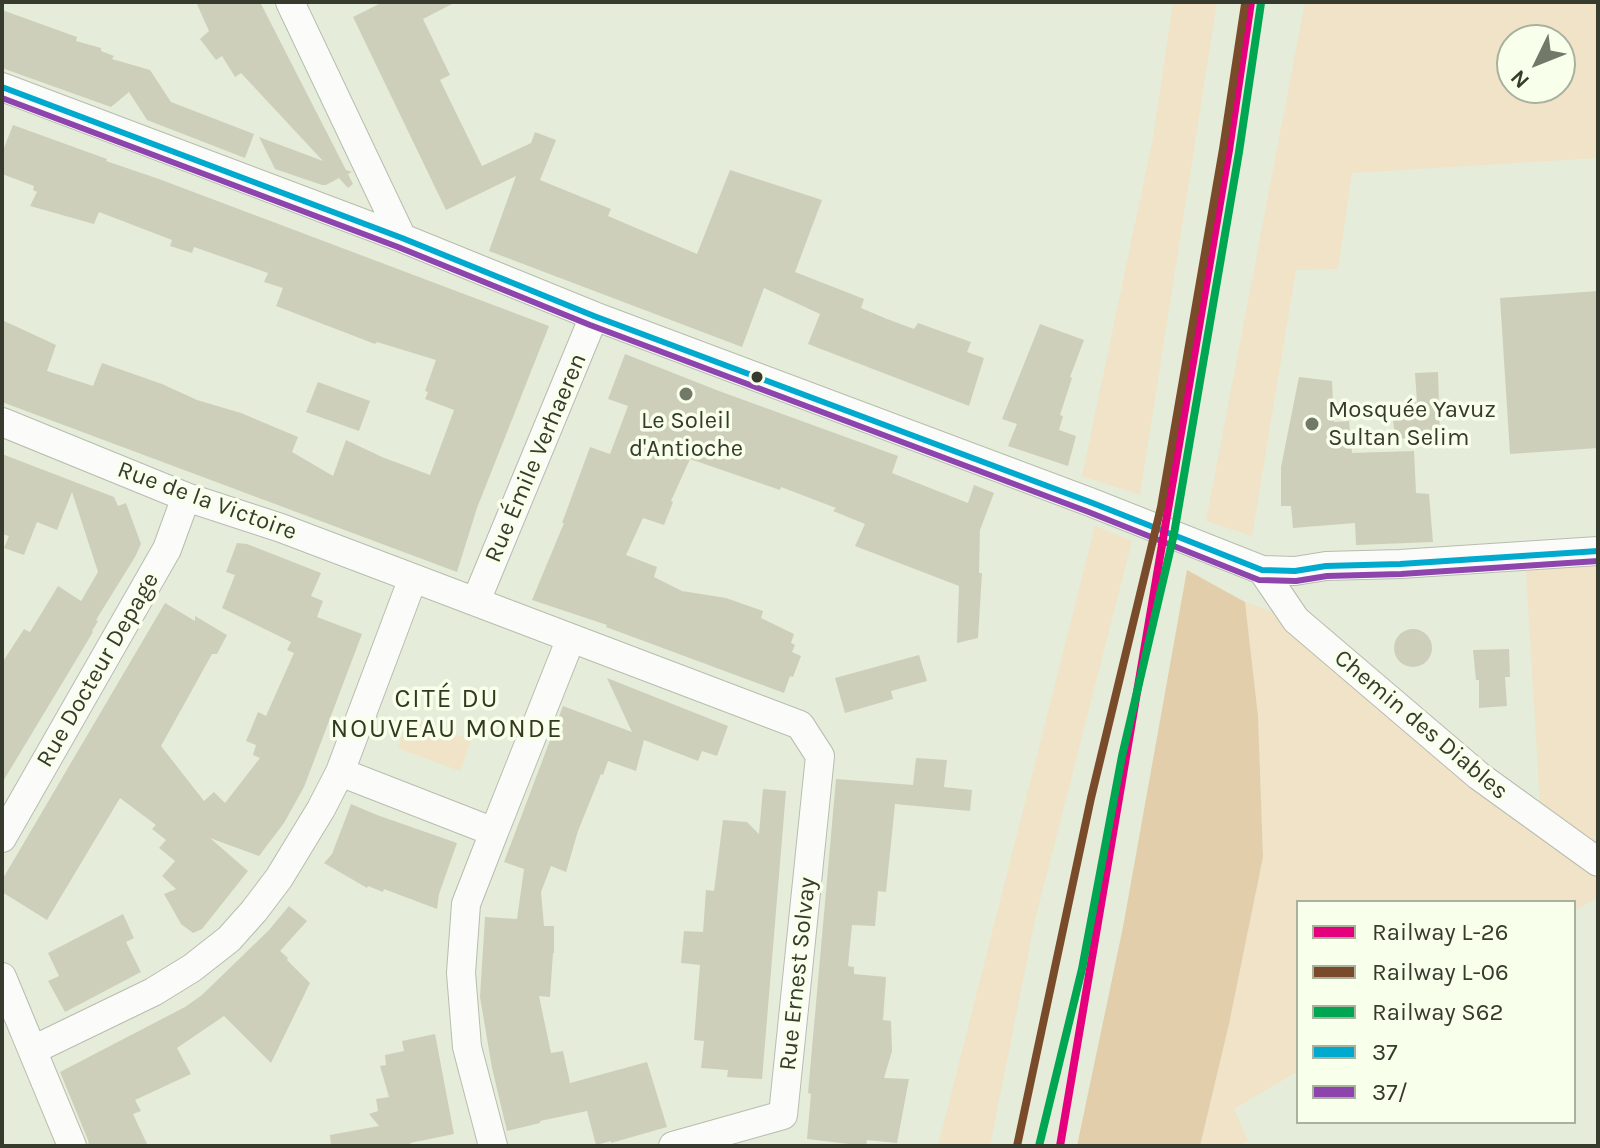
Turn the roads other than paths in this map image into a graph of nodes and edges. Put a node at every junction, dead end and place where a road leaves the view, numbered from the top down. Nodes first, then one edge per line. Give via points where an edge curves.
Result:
1 (290, 2) edge
2 (2, 87) edge
3 (402, 238) junction
4 (594, 316) junction
5 (2, 422) edge
6 (186, 497) junction
7 (1598, 551) edge
8 (1254, 567) junction
9 (413, 578) junction
10 (476, 601) junction
11 (571, 638) junction
12 (340, 772) junction
13 (494, 832) junction
14 (2, 838) edge
15 (1598, 862) edge
16 (2, 977) edge
17 (33, 1050) junction
18 (72, 1146) edge
19 (493, 1146) edge
20 (673, 1146) edge

1 - 3 street
2 - 3 street
3 - 4 street
4 - 8 street
4 - 10 street, Rue Émile Verhaeren
5 - 6 street, Rue de la Victoire
6 - 9 street, Rue de la Victoire
6 - 14 street, Rue Docteur Depage via 167,549
7 - 8 street via 1295,571
8 - 15 street, Chemin des Diables via 1296,620 1479,776
9 - 10 street, Rue de la Victoire
9 - 12 street
10 - 11 street, Rue de la Victoire
11 - 13 street
11 - 20 street, Rue Ernest Solvay via 800,725 820,756 783,1115
12 - 13 street
12 - 17 street via 279,878 229,939 153,992
13 - 19 street via 466,904 461,973 467,1047
16 - 17 street
17 - 18 street

